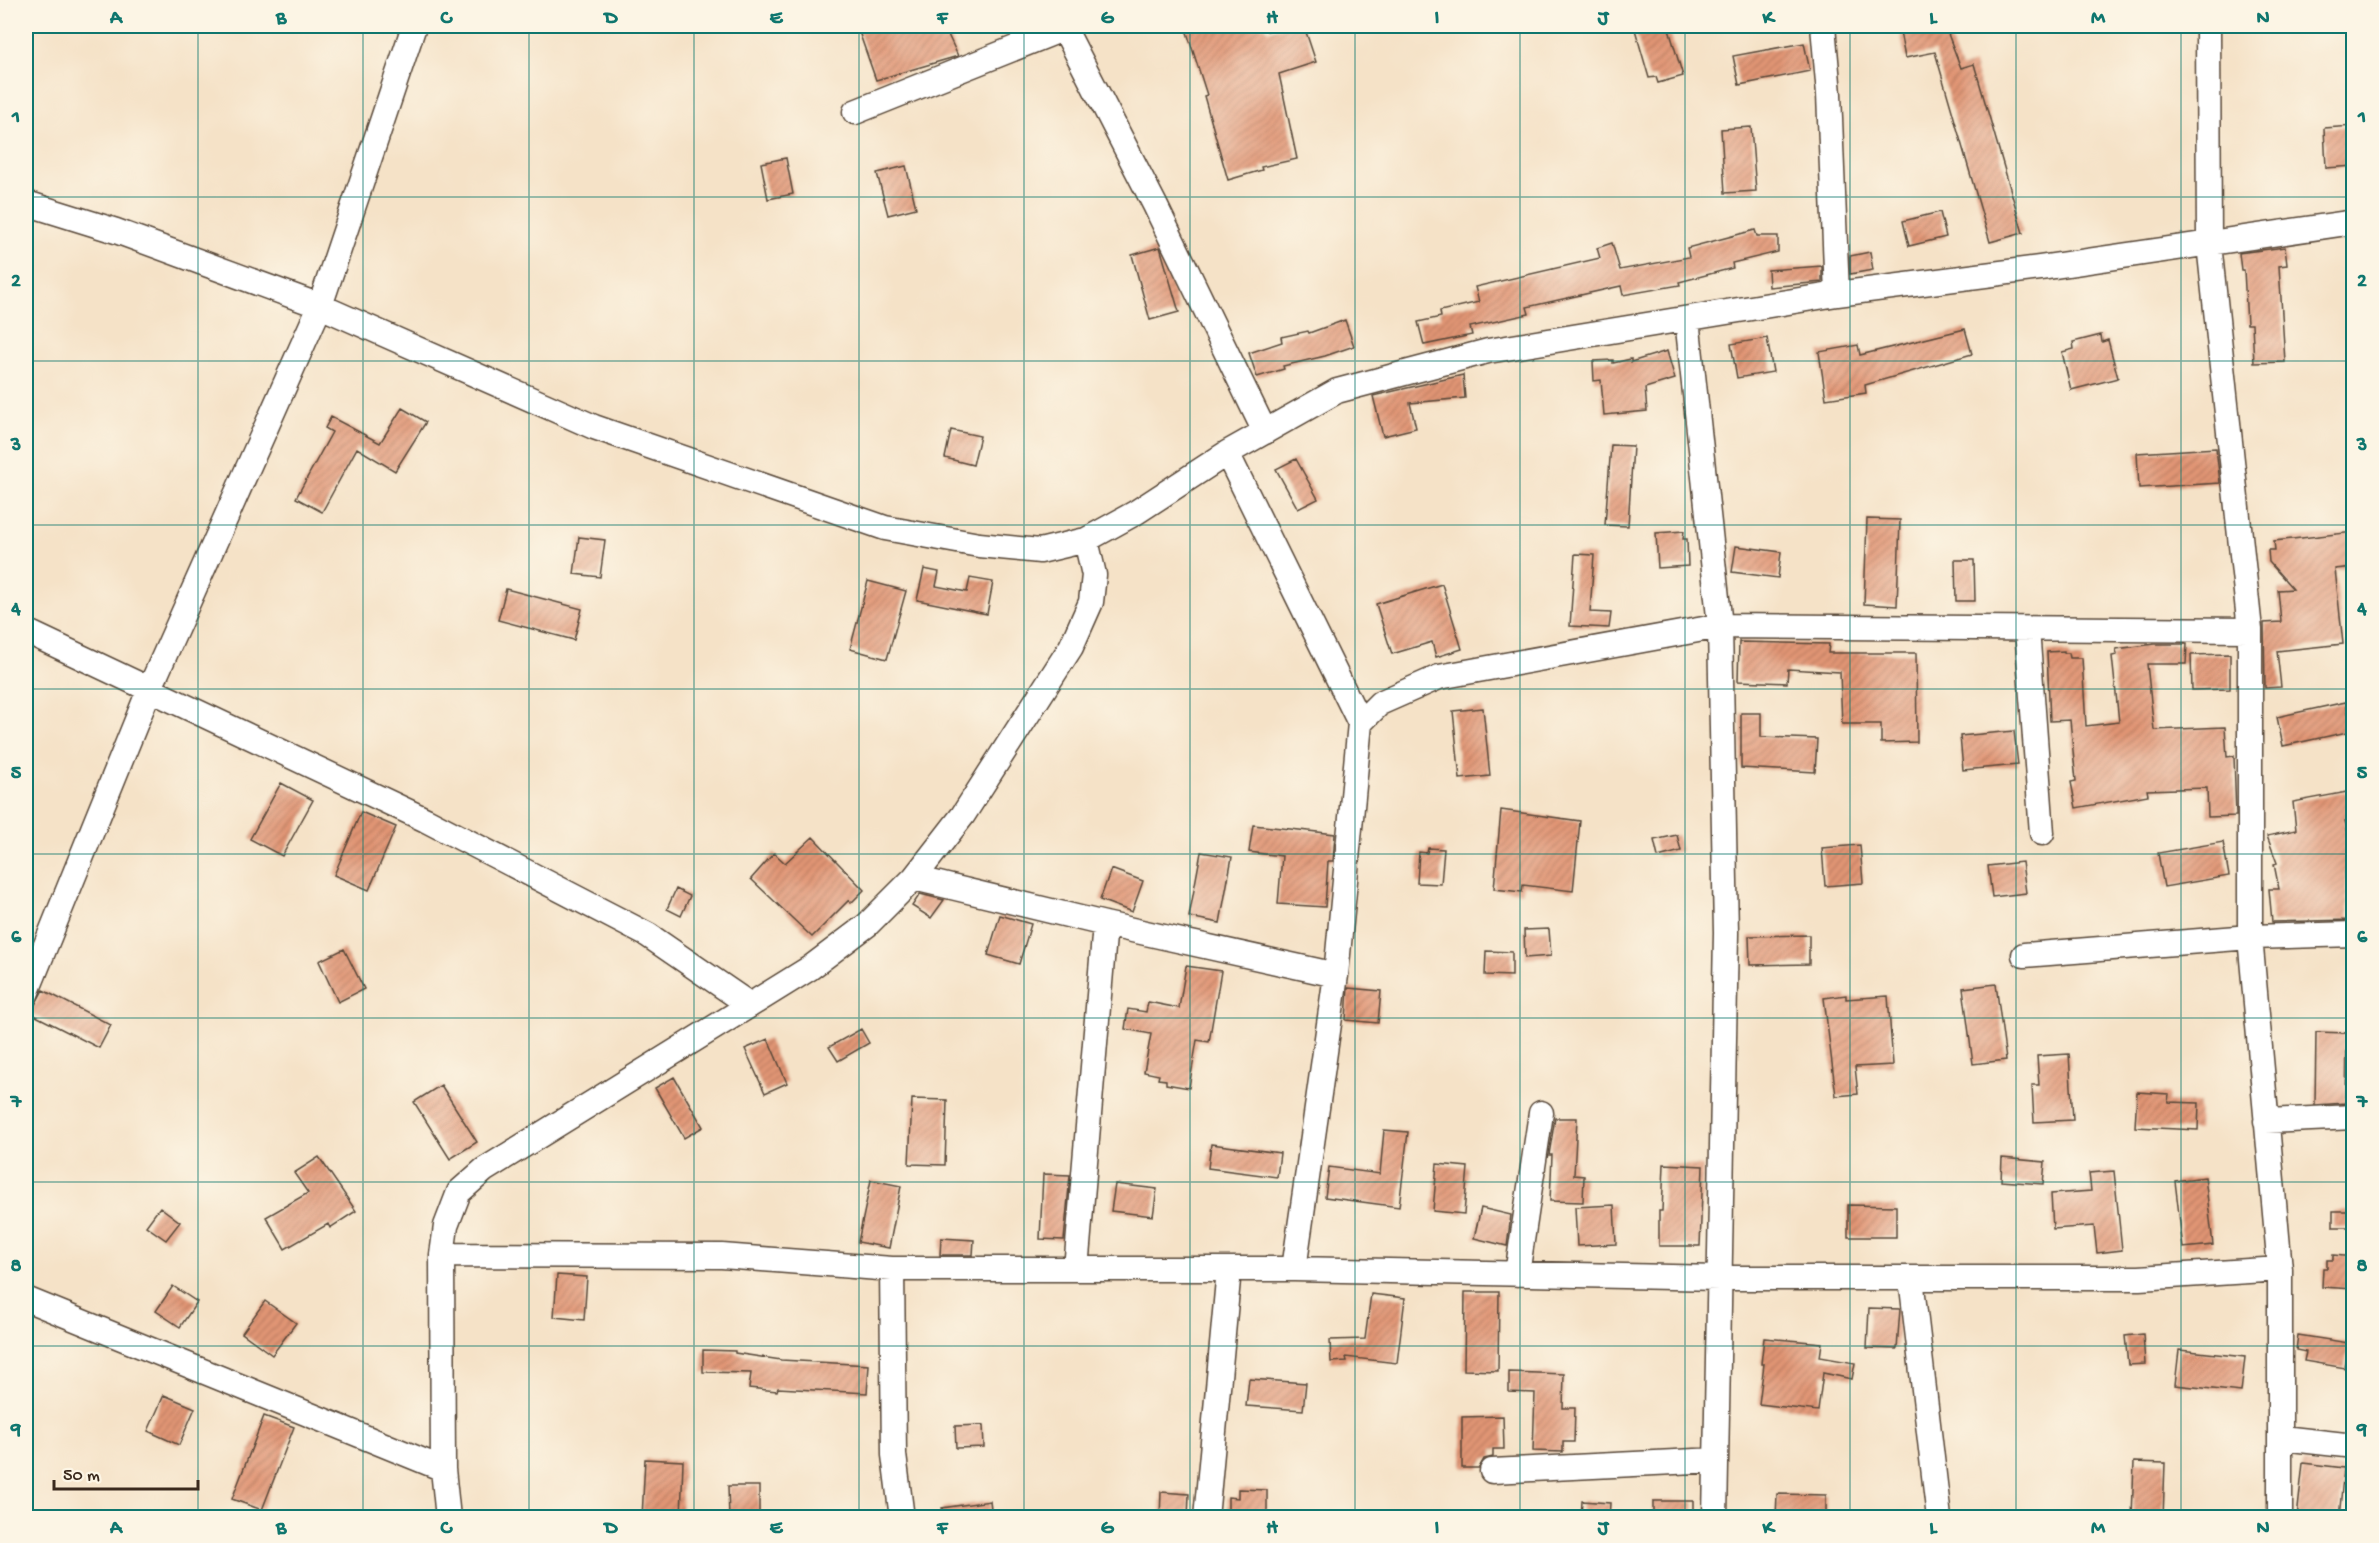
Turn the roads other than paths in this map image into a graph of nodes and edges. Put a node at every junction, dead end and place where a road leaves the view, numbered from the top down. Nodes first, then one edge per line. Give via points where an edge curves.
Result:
1 (414, 26) edge
2 (1065, 26) edge
3 (1823, 26) edge
4 (2208, 26) edge
5 (855, 112) dead end
6 (26, 202) edge
7 (2354, 222) edge
8 (2209, 244) junction
9 (1837, 294) junction
10 (320, 306) junction
11 (1687, 319) junction
12 (1265, 432) junction
13 (1227, 453) junction
14 (1086, 540) junction
15 (1720, 626) junction
16 (2027, 629) junction
17 (2250, 630) junction
18 (26, 632) edge
19 (150, 688) junction
20 (1360, 723) junction
21 (2042, 833) dead end
22 (914, 878) junction
23 (1105, 924) junction
24 (2354, 934) edge
25 (2250, 937) junction
26 (2025, 955) dead end
27 (1336, 975) junction
28 (26, 994) edge
29 (750, 1005) junction
30 (1541, 1113) dead end
31 (2354, 1117) edge
32 (2266, 1121) junction
33 (442, 1255) junction
34 (892, 1269) junction
35 (1076, 1269) junction
36 (1229, 1269) junction
37 (1294, 1269) junction
38 (2280, 1269) junction
39 (1516, 1274) junction
40 (1719, 1278) junction
41 (1911, 1278) junction
42 (26, 1299) edge
43 (2282, 1438) junction
44 (2354, 1446) edge
45 (1716, 1460) junction
46 (443, 1469) junction
47 (1492, 1470) dead end
48 (448, 1518) edge
49 (902, 1518) edge
50 (1206, 1518) edge
51 (1715, 1518) edge
52 (1940, 1518) edge
53 (2280, 1518) edge

1 - 10 street
2 - 5 street
2 - 12 street
3 - 9 street
4 - 8 street
6 - 10 street
7 - 8 street
8 - 9 street
8 - 17 street
9 - 11 street
10 - 14 street via 594,427 885,528 979,545 1040,551
10 - 19 street
11 - 12 street via 1488,351 1336,391
11 - 15 street
12 - 13 street
13 - 14 street
13 - 20 street
14 - 22 street via 1094,575 1091,602 1071,647 963,815
15 - 16 street
15 - 20 street via 1439,677 1380,703
15 - 40 street via 1726,933
16 - 17 street
16 - 21 street
17 - 25 street
18 - 19 street
19 - 28 street
19 - 29 street via 426,820 648,935
20 - 27 street
22 - 23 street
22 - 29 street via 867,925 810,968
23 - 27 street
23 - 35 street
24 - 25 street
25 - 26 street
25 - 32 street
27 - 37 street
29 - 33 street via 484,1170 459,1192 446,1226
30 - 39 street
31 - 32 street
32 - 38 street
33 - 34 street via 722,1256
33 - 46 street
34 - 35 street
34 - 49 street via 894,1455
35 - 36 street
36 - 37 street
36 - 50 street
37 - 39 street
38 - 41 street via 2139,1278
38 - 43 street
39 - 40 street
40 - 41 street
40 - 45 street
41 - 52 street
42 - 46 street
43 - 44 street
43 - 53 street
45 - 47 street
45 - 51 street
46 - 48 street

